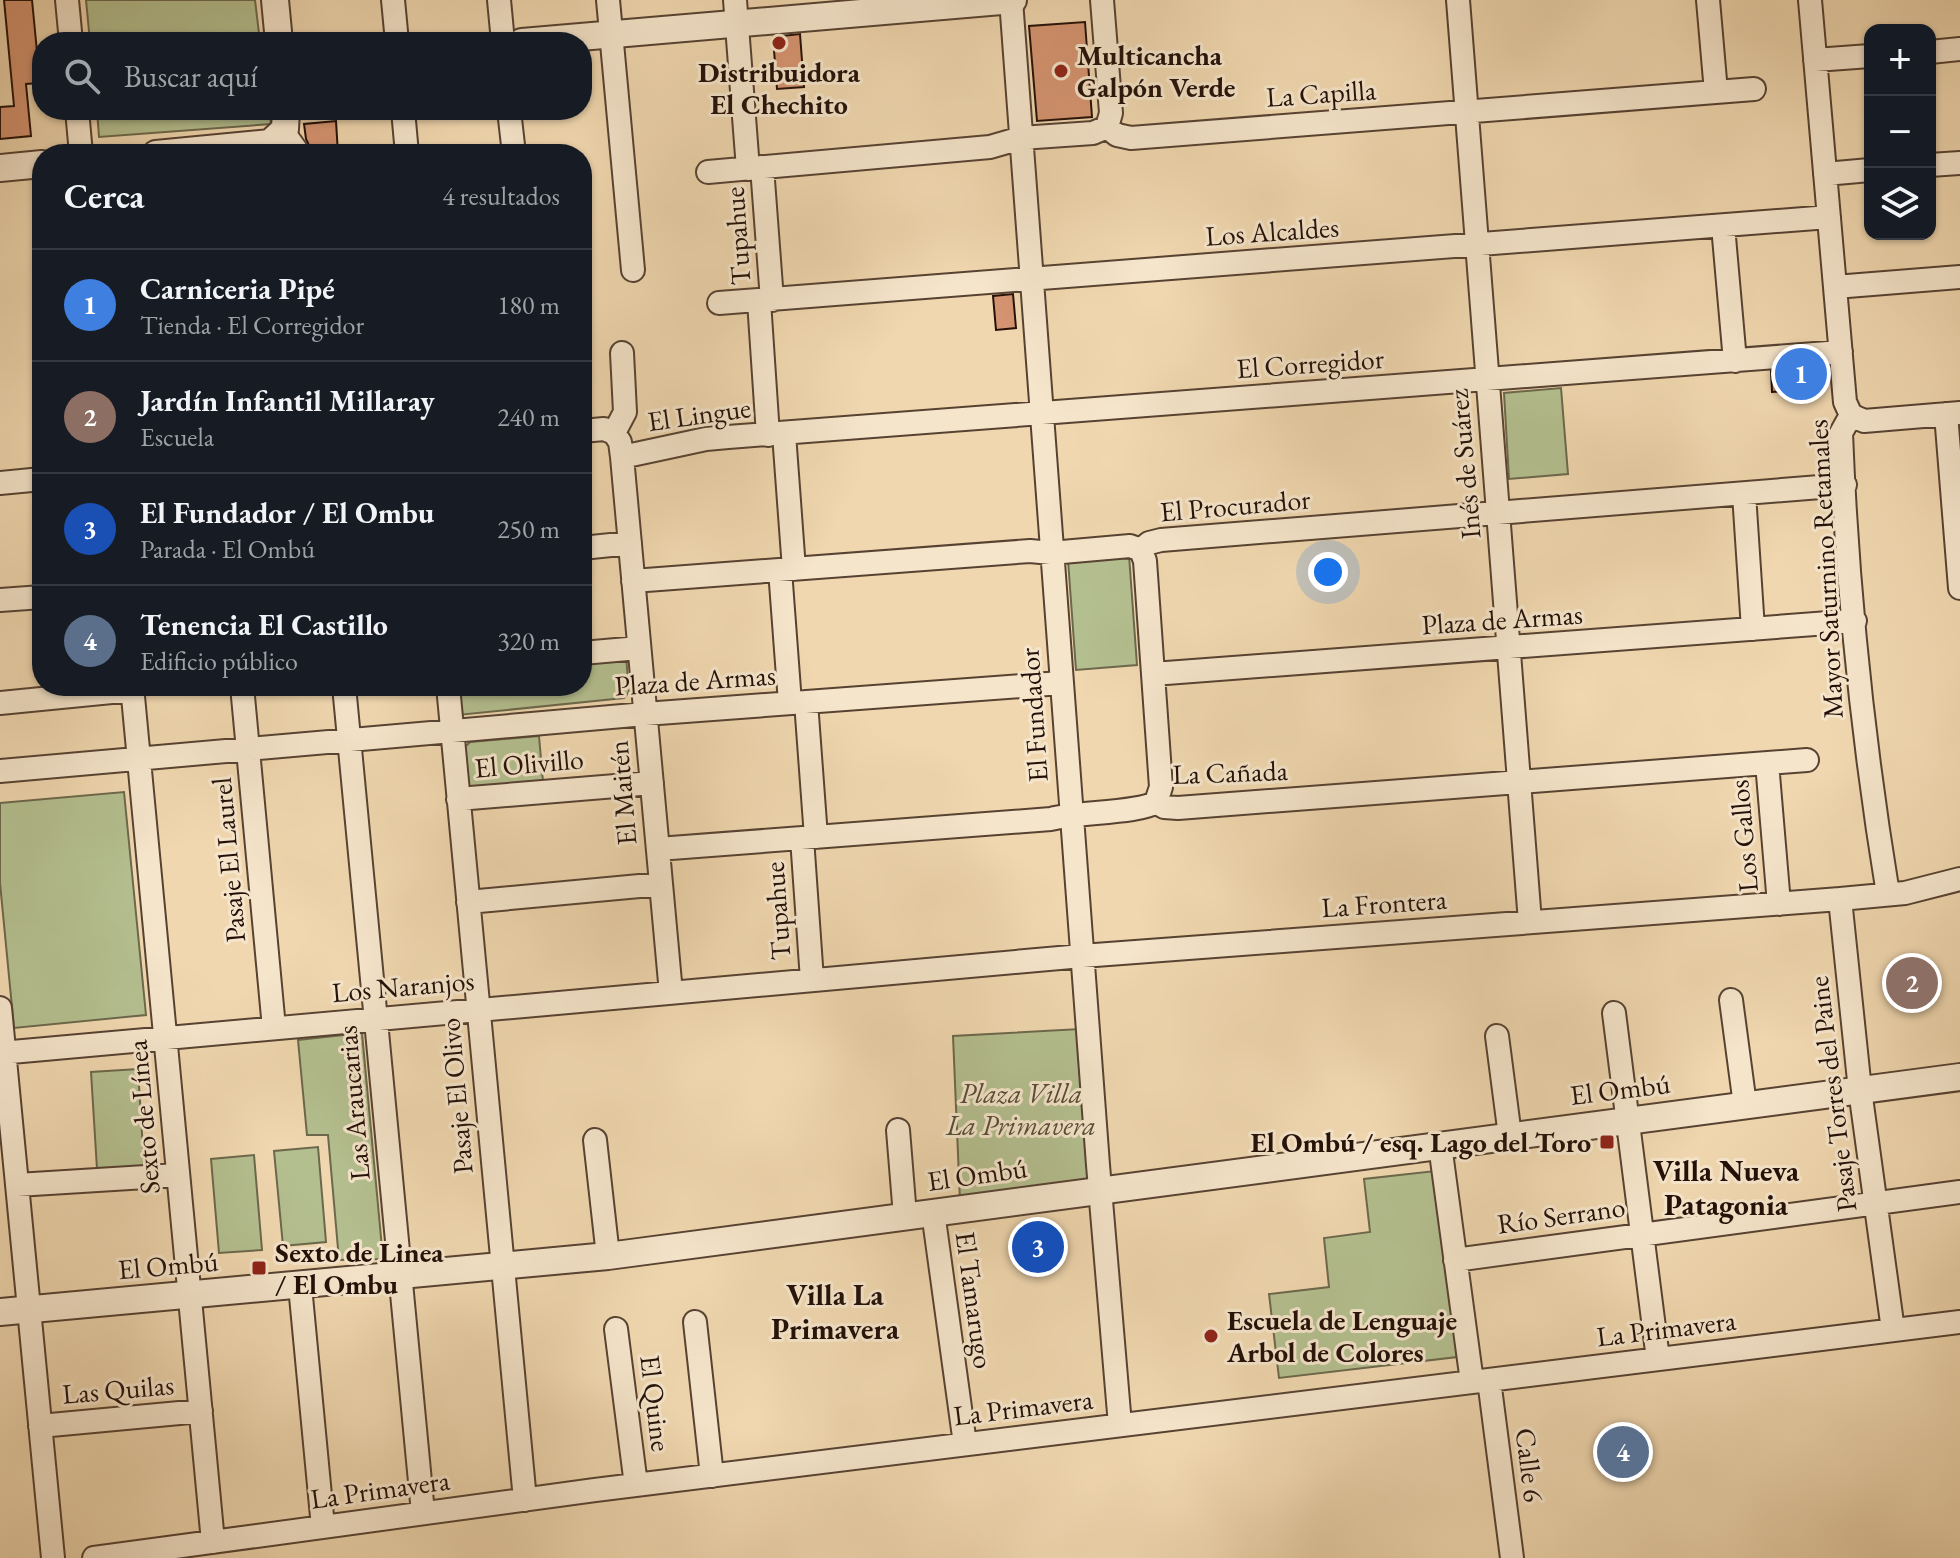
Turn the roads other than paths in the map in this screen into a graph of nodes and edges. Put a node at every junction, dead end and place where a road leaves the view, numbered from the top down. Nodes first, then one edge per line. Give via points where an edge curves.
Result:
1 (67, 0) edge
2 (275, 0) edge
3 (393, 0) edge
4 (499, 0) edge
5 (608, 0) edge
6 (1011, 0) edge
7 (1102, 0) edge
8 (1458, 0) edge
9 (1708, 0) edge
10 (1810, 0) edge
11 (736, 12) edge
12 (70, 32) edge
13 (278, 32) edge
14 (396, 32) edge
15 (502, 32) edge
16 (611, 34) junction
17 (592, 36) edge
18 (1960, 49) edge
19 (1936, 51) edge
20 (1864, 56) edge
21 (1815, 60) junction
22 (1754, 89) dead end
23 (1716, 92) junction
24 (1466, 111) junction
25 (78, 120) edge
26 (404, 120) edge
27 (510, 120) edge
28 (1107, 127) junction
29 (289, 133) edge
30 (1021, 138) junction
31 (80, 144) edge
32 (261, 144) edge
33 (406, 144) edge
34 (513, 144) edge
35 (1960, 163) edge
36 (32, 165) edge
37 (1936, 165) edge
38 (0, 168) edge
39 (755, 168) junction
40 (1864, 171) edge
41 (708, 172) dead end
42 (1825, 174) junction
43 (1829, 217) junction
44 (1723, 226) junction
45 (1477, 245) junction
46 (633, 270) dead end
47 (1960, 277) edge
48 (1030, 279) junction
49 (1835, 287) junction
50 (765, 300) junction
51 (719, 303) dead end
52 (1841, 352) junction
53 (622, 353) dead end
54 (1735, 361) junction
55 (1488, 379) junction
56 (1041, 414) junction
57 (1953, 414) edge
58 (1851, 415) junction
59 (592, 430) edge
60 (614, 433) junction
61 (776, 434) junction
62 (622, 457) junction
63 (32, 480) edge
64 (0, 483) edge
65 (1845, 485) junction
66 (1744, 494) junction
67 (1498, 514) junction
68 (630, 543) junction
69 (592, 547) edge
70 (1141, 550) junction
71 (1051, 553) junction
72 (787, 569) junction
73 (633, 581) junction
74 (1960, 588) edge
75 (32, 598) edge
76 (0, 600) edge
77 (1855, 621) junction
78 (1753, 629) junction
79 (639, 648) junction
80 (1509, 649) junction
81 (592, 652) edge
82 (1153, 674) junction
83 (1061, 683) junction
84 (62, 696) edge
85 (133, 696) edge
86 (243, 696) edge
87 (345, 696) edge
88 (449, 696) edge
89 (798, 702) junction
90 (0, 703) edge
91 (645, 714) junction
92 (452, 731) junction
93 (349, 740) junction
94 (248, 749) junction
95 (139, 759) junction
96 (1807, 760) dead end
97 (1767, 763) junction
98 (0, 771) edge
99 (1519, 782) junction
100 (652, 783) junction
101 (458, 799) junction
102 (1156, 802) junction
103 (1071, 813) junction
104 (809, 838) junction
105 (658, 849) junction
106 (1960, 879) edge
107 (661, 884) junction
108 (1888, 894) junction
109 (1840, 899) junction
110 (468, 902) junction
111 (1779, 904) junction
112 (1530, 922) junction
113 (1082, 956) junction
114 (812, 980) junction
115 (671, 993) junction
116 (1731, 1000) dead end
117 (0, 1008) edge
118 (478, 1010) junction
119 (1614, 1013) dead end
120 (375, 1019) junction
121 (274, 1028) junction
122 (1497, 1036) dead end
123 (165, 1038) junction
124 (2, 1052) edge
125 (1960, 1077) edge
126 (1860, 1090) junction
127 (1745, 1105) junction
128 (1628, 1121) junction
129 (898, 1130) dead end
130 (1510, 1136) junction
131 (595, 1140) dead end
132 (1440, 1145) junction
133 (178, 1175) junction
134 (17, 1185) junction
135 (1100, 1190) junction
136 (1960, 1192) edge
137 (1875, 1204) junction
138 (933, 1212) junction
139 (905, 1216) junction
140 (1642, 1235) junction
141 (608, 1256) junction
142 (1455, 1260) junction
143 (503, 1268) junction
144 (400, 1277) junction
145 (300, 1286) junction
146 (190, 1296) junction
147 (29, 1310) junction
148 (0, 1312) edge
149 (695, 1322) dead end
150 (1960, 1322) edge
151 (616, 1329) dead end
152 (1893, 1330) junction
153 (1658, 1359) junction
154 (1481, 1381) junction
155 (201, 1411) junction
156 (1120, 1425) junction
157 (40, 1426) junction
158 (965, 1444) junction
159 (712, 1476) junction
160 (636, 1485) junction
161 (525, 1500) junction
162 (423, 1513) junction
163 (323, 1527) junction
164 (213, 1542) junction
165 (53, 1558) edge
166 (94, 1558) edge
167 (1512, 1558) edge

1 - 12 street
2 - 13 street
3 - 14 street
4 - 15 street
5 - 16 street
6 - 11 street
6 - 30 street, El Fundador
7 - 28 street via 1111,113
8 - 24 street, Inés de Suárez
9 - 23 street
10 - 21 street, Mayor Saturnino Retamales
11 - 16 street
11 - 39 street, Tupahue
16 - 17 street
16 - 46 street
18 - 19 street
20 - 21 street
21 - 42 street, Mayor Saturnino Retamales
22 - 23 street, La Capilla
23 - 24 street, La Capilla
24 - 28 street, La Capilla via 1131,138
24 - 45 street, Inés de Suárez
25 - 31 street
26 - 33 street
27 - 34 street
28 - 30 street, La Capilla via 1093,133
29 - 32 street
30 - 39 street, La Capilla via 990,147
30 - 48 street, El Fundador
35 - 37 street
36 - 38 street
39 - 41 street, La Capilla
39 - 50 street, Tupahue
40 - 42 street
42 - 43 street, Mayor Saturnino Retamales
43 - 44 street, Los Alcaldes
43 - 49 street, Mayor Saturnino Retamales
44 - 45 street, Los Alcaldes
44 - 54 street
45 - 48 street, Los Alcaldes
45 - 55 street, Inés de Suárez
47 - 49 street
48 - 50 street, Los Alcaldes
48 - 56 street, El Fundador
49 - 52 street, Mayor Saturnino Retamales
50 - 51 street, Los Alcaldes
50 - 61 street, Tupahue
52 - 54 street, El Corregidor
52 - 58 street, Mayor Saturnino Retamales
53 - 60 street via 625,412
54 - 55 street, El Corregidor
55 - 56 street, El Corregidor
55 - 67 street, Inés de Suárez
56 - 61 street, El Corregidor
56 - 71 street, El Fundador
57 - 58 street via 1864,421
57 - 74 street
58 - 65 street, Mayor Saturnino Retamales via 1841,433
59 - 60 street, El Lingue
60 - 62 street, El Maitén
61 - 62 street, El Lingue via 706,439
61 - 72 street, Tupahue
62 - 68 street, El Maitén
63 - 64 street
65 - 66 street, El Procurador
65 - 77 street, Mayor Saturnino Retamales
66 - 67 street, El Procurador
66 - 78 street
67 - 70 street, El Procurador via 1161,540
67 - 80 street, Inés de Suárez
68 - 69 street
68 - 73 street, El Maitén
70 - 71 street, El Procurador via 1130,546
70 - 82 street
71 - 72 street, El Procurador
71 - 83 street, El Fundador
72 - 73 street, El Procurador
72 - 89 street, Tupahue
73 - 79 street, El Maitén
75 - 76 street
77 - 78 street, Plaza de Armas
77 - 108 street, Mayor Saturnino Retamales via 1867,754
78 - 80 street, Plaza de Armas
79 - 81 street
79 - 91 street, El Maitén
80 - 82 street, Plaza de Armas
80 - 99 street, Inés de Suárez
82 - 102 street via 1161,787
83 - 89 street, Plaza de Armas
83 - 103 street, El Fundador
84 - 90 street
85 - 95 street, Sexto de Línea
86 - 94 street, Pasaje El Laurel
87 - 93 street, Las Araucarias
88 - 92 street, Pasaje El Olivo
89 - 91 street, Plaza de Armas
89 - 104 street, Tupahue
91 - 92 street, Plaza de Armas
91 - 100 street, El Maitén
92 - 93 street, Plaza de Armas
92 - 101 street, Pasaje El Olivo
93 - 94 street, Plaza de Armas
93 - 120 street, Las Araucarias
94 - 95 street, Plaza de Armas
94 - 121 street, Pasaje El Laurel
95 - 98 street, Plaza de Armas
95 - 123 street, Sexto de Línea
96 - 97 street, La Cañada
97 - 99 street, La Cañada
97 - 111 street, Los Gallos
99 - 102 street, La Cañada via 1171,808
99 - 112 street, Inés de Suárez
100 - 101 street, El Olivillo
100 - 105 street, El Maitén
101 - 110 street, Pasaje El Olivo
102 - 103 street, La Cañada via 1144,808
103 - 104 street, La Cañada via 1051,819
103 - 113 street, El Fundador
104 - 105 street, La Cañada
104 - 114 street, Tupahue
105 - 107 street, El Maitén
106 - 108 street, La Frontera
107 - 110 street
107 - 115 street, El Maitén
108 - 109 street, La Frontera
109 - 111 street, La Frontera
109 - 126 street, Pasaje Torres del Paine
110 - 118 street, Pasaje El Olivo
111 - 112 street, La Frontera
112 - 113 street, La Frontera
113 - 114 street, La Frontera
113 - 135 street, El Fundador
114 - 115 street, Los Naranjos
115 - 118 street, Los Naranjos
116 - 127 street
117 - 124 street
118 - 120 street, Los Naranjos
118 - 143 street, Pasaje El Olivo
119 - 128 street
120 - 121 street, Los Naranjos
120 - 144 street, Las Araucarias
121 - 123 street, Los Naranjos
122 - 130 street
123 - 124 street, Los Naranjos
123 - 133 street, Sexto de Línea
124 - 134 street
125 - 126 street, El Ombú
126 - 127 street, El Ombú
126 - 137 street, Pasaje Torres del Paine
127 - 128 street, El Ombú
128 - 130 street, El Ombú
128 - 140 street
129 - 139 street
130 - 132 street, El Ombú
131 - 141 street
132 - 135 street, El Ombú
132 - 142 street, Calle 6
133 - 134 street
133 - 146 street, Sexto de Línea
134 - 147 street
135 - 138 street, El Ombú
135 - 156 street, El Fundador
136 - 137 street, Río Serrano
137 - 140 street, Río Serrano
137 - 152 street, Pasaje Torres del Paine
138 - 139 street, El Ombú
138 - 158 street, El Tamarugo
139 - 141 street, El Ombú
140 - 142 street, Río Serrano
140 - 153 street
141 - 143 street, El Ombú
142 - 154 street, Calle 6
143 - 144 street, El Ombú
143 - 161 street, Pasaje El Olivo
144 - 145 street, El Ombú
144 - 162 street, Las Araucarias
145 - 146 street, El Ombú
145 - 163 street
146 - 147 street, El Ombú
146 - 155 street, Sexto de Línea
147 - 148 street, El Ombú
147 - 157 street
149 - 159 street
150 - 152 street, La Primavera
151 - 160 street, El Quine
152 - 153 street, La Primavera
153 - 154 street, La Primavera
154 - 156 street, La Primavera
154 - 167 street, Calle 6
155 - 157 street, Las Quilas
155 - 164 street, Sexto de Línea
156 - 158 street, La Primavera
157 - 165 street
158 - 159 street, La Primavera
159 - 160 street, La Primavera
160 - 161 street, La Primavera
161 - 162 street, La Primavera
162 - 163 street, La Primavera
163 - 164 street, La Primavera
164 - 166 street, La Primavera

